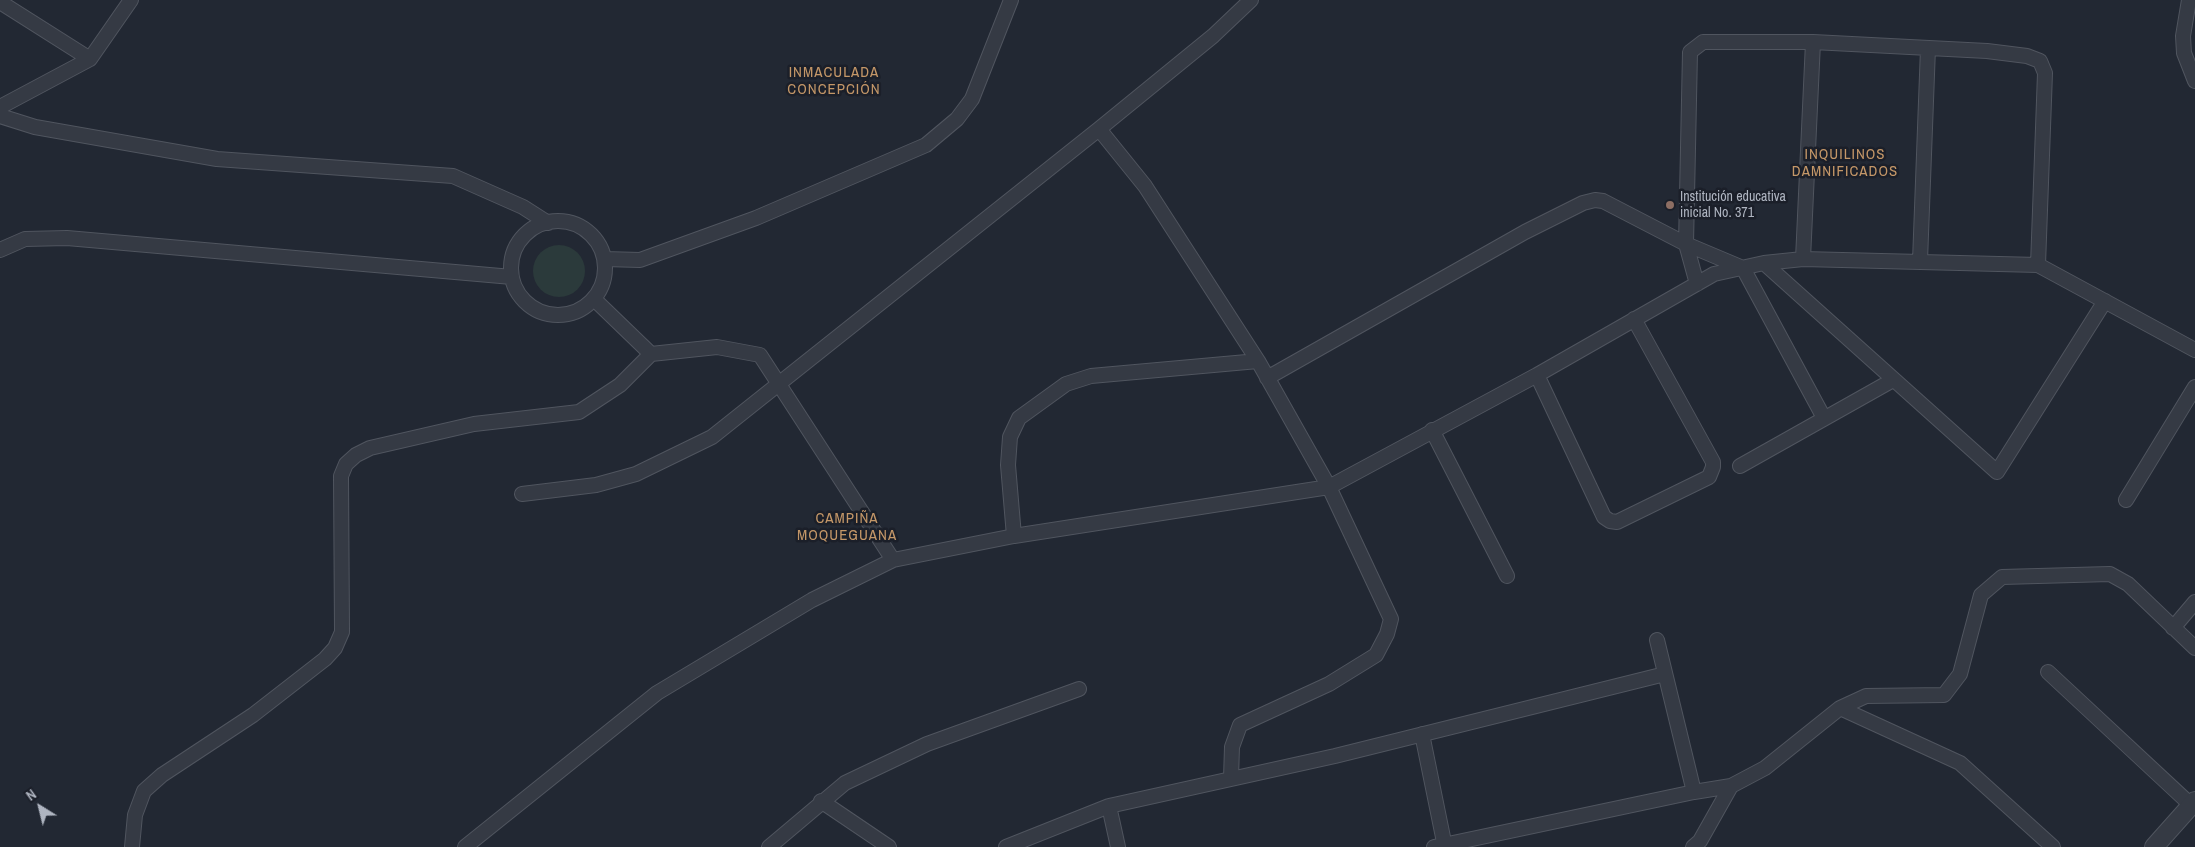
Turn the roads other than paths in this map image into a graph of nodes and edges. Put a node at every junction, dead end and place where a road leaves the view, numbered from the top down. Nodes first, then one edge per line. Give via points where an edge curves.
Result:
1 (131, 0) edge
2 (1011, 0) edge
3 (1251, 0) edge
4 (2189, 0) edge
5 (0, 2) edge
6 (1813, 42) junction
7 (1928, 48) junction
8 (90, 60) junction
9 (2195, 82) edge
10 (0, 107) edge
11 (0, 116) edge
12 (1099, 129) junction
13 (548, 223) junction
14 (1686, 244) junction
15 (0, 250) edge
16 (605, 259) junction
17 (1803, 259) junction
18 (1920, 261) junction
19 (1764, 263) junction
20 (2038, 266) junction
21 (1743, 268) junction
22 (512, 277) junction
23 (1697, 284) junction
24 (594, 298) junction
25 (2105, 301) junction
26 (1634, 319) junction
27 (2195, 350) edge
28 (651, 354) junction
29 (1258, 361) junction
30 (1537, 375) junction
31 (1267, 378) junction
32 (1893, 380) junction
33 (781, 384) junction
34 (2195, 387) edge
35 (1824, 418) junction
36 (1432, 430) junction
37 (1740, 466) dead end
38 (1329, 487) junction
39 (522, 494) dead end
40 (2126, 500) dead end
41 (1014, 536) junction
42 (893, 560) junction
43 (1507, 576) dead end
44 (2195, 602) edge
45 (2173, 628) junction
46 (1658, 640) dead end
47 (2195, 648) edge
48 (2048, 672) dead end
49 (1665, 674) junction
50 (1079, 689) dead end
51 (1840, 708) junction
52 (1422, 734) junction
53 (1231, 778) junction
54 (1731, 786) junction
55 (1694, 792) junction
56 (821, 801) junction
57 (2193, 803) edge
58 (1109, 806) junction
59 (1441, 846) edge
60 (132, 847) edge
61 (465, 847) edge
62 (769, 847) edge
63 (889, 847) edge
64 (1006, 847) edge
65 (1118, 847) edge
66 (1693, 847) edge
67 (2053, 847) edge
68 (2154, 847) edge

1 - 8 street
2 - 16 street via 972,99 957,119 926,145 738,225 640,260
3 - 12 street via 1213,36
4 - 9 street via 2183,36 2184,53
5 - 8 street
6 - 7 street
6 - 14 street via 1703,42 1690,52
6 - 17 street
7 - 18 street
7 - 20 street via 2027,56 2040,61 2045,73
8 - 10 street
11 - 13 street via 36,127 217,159 453,176 523,207
12 - 29 street via 1145,186
12 - 33 street
13 - 16 street via 563,221 578,225 591,234
13 - 22 street via 533,228 518,243 511,262
14 - 21 street
14 - 23 street
14 - 31 street via 1603,201 1583,203
15 - 22 street via 25,239 67,238
16 - 24 street via 602,286
17 - 18 street
17 - 19 street
18 - 20 street
19 - 21 street
19 - 32 street
20 - 25 street
21 - 23 street via 1714,274
21 - 35 street
22 - 24 street via 517,292 526,303 554,315 569,314
23 - 26 street
24 - 28 street
25 - 27 street
25 - 32 street via 1997,472
26 - 30 street
26 - 30 street via 1713,462 1709,477 1617,522 1610,521 1604,517
28 - 33 street via 717,347 760,355
28 - 60 street via 620,385 579,412 474,424 370,448 346,464 341,476 342,632 335,648 253,715 162,775 144,791 135,815
29 - 31 street
29 - 41 street via 1091,376 1066,384 1019,418 1010,438 1008,466
30 - 36 street
31 - 38 street
32 - 35 street
33 - 39 street via 712,437 636,474 596,485
33 - 42 street
34 - 40 street
35 - 37 street
36 - 38 street
36 - 43 street
38 - 41 street
38 - 53 street via 1391,619 1387,634 1376,655 1329,684 1240,725 1232,747
41 - 42 street
42 - 61 street via 812,600 657,693
44 - 45 street
45 - 47 street
45 - 51 street via 2128,584 2110,574 2002,577 1981,595 1960,674 1944,695 1866,696
46 - 49 street
48 - 57 street
49 - 52 street
49 - 55 street
50 - 56 street via 927,744 845,782
51 - 54 street via 1765,768
51 - 67 street via 1960,763
52 - 53 street
52 - 59 street
53 - 58 street
54 - 55 street
54 - 66 street via 1700,841
55 - 59 street
56 - 62 street
56 - 63 street
57 - 68 street
58 - 64 street
58 - 65 street

